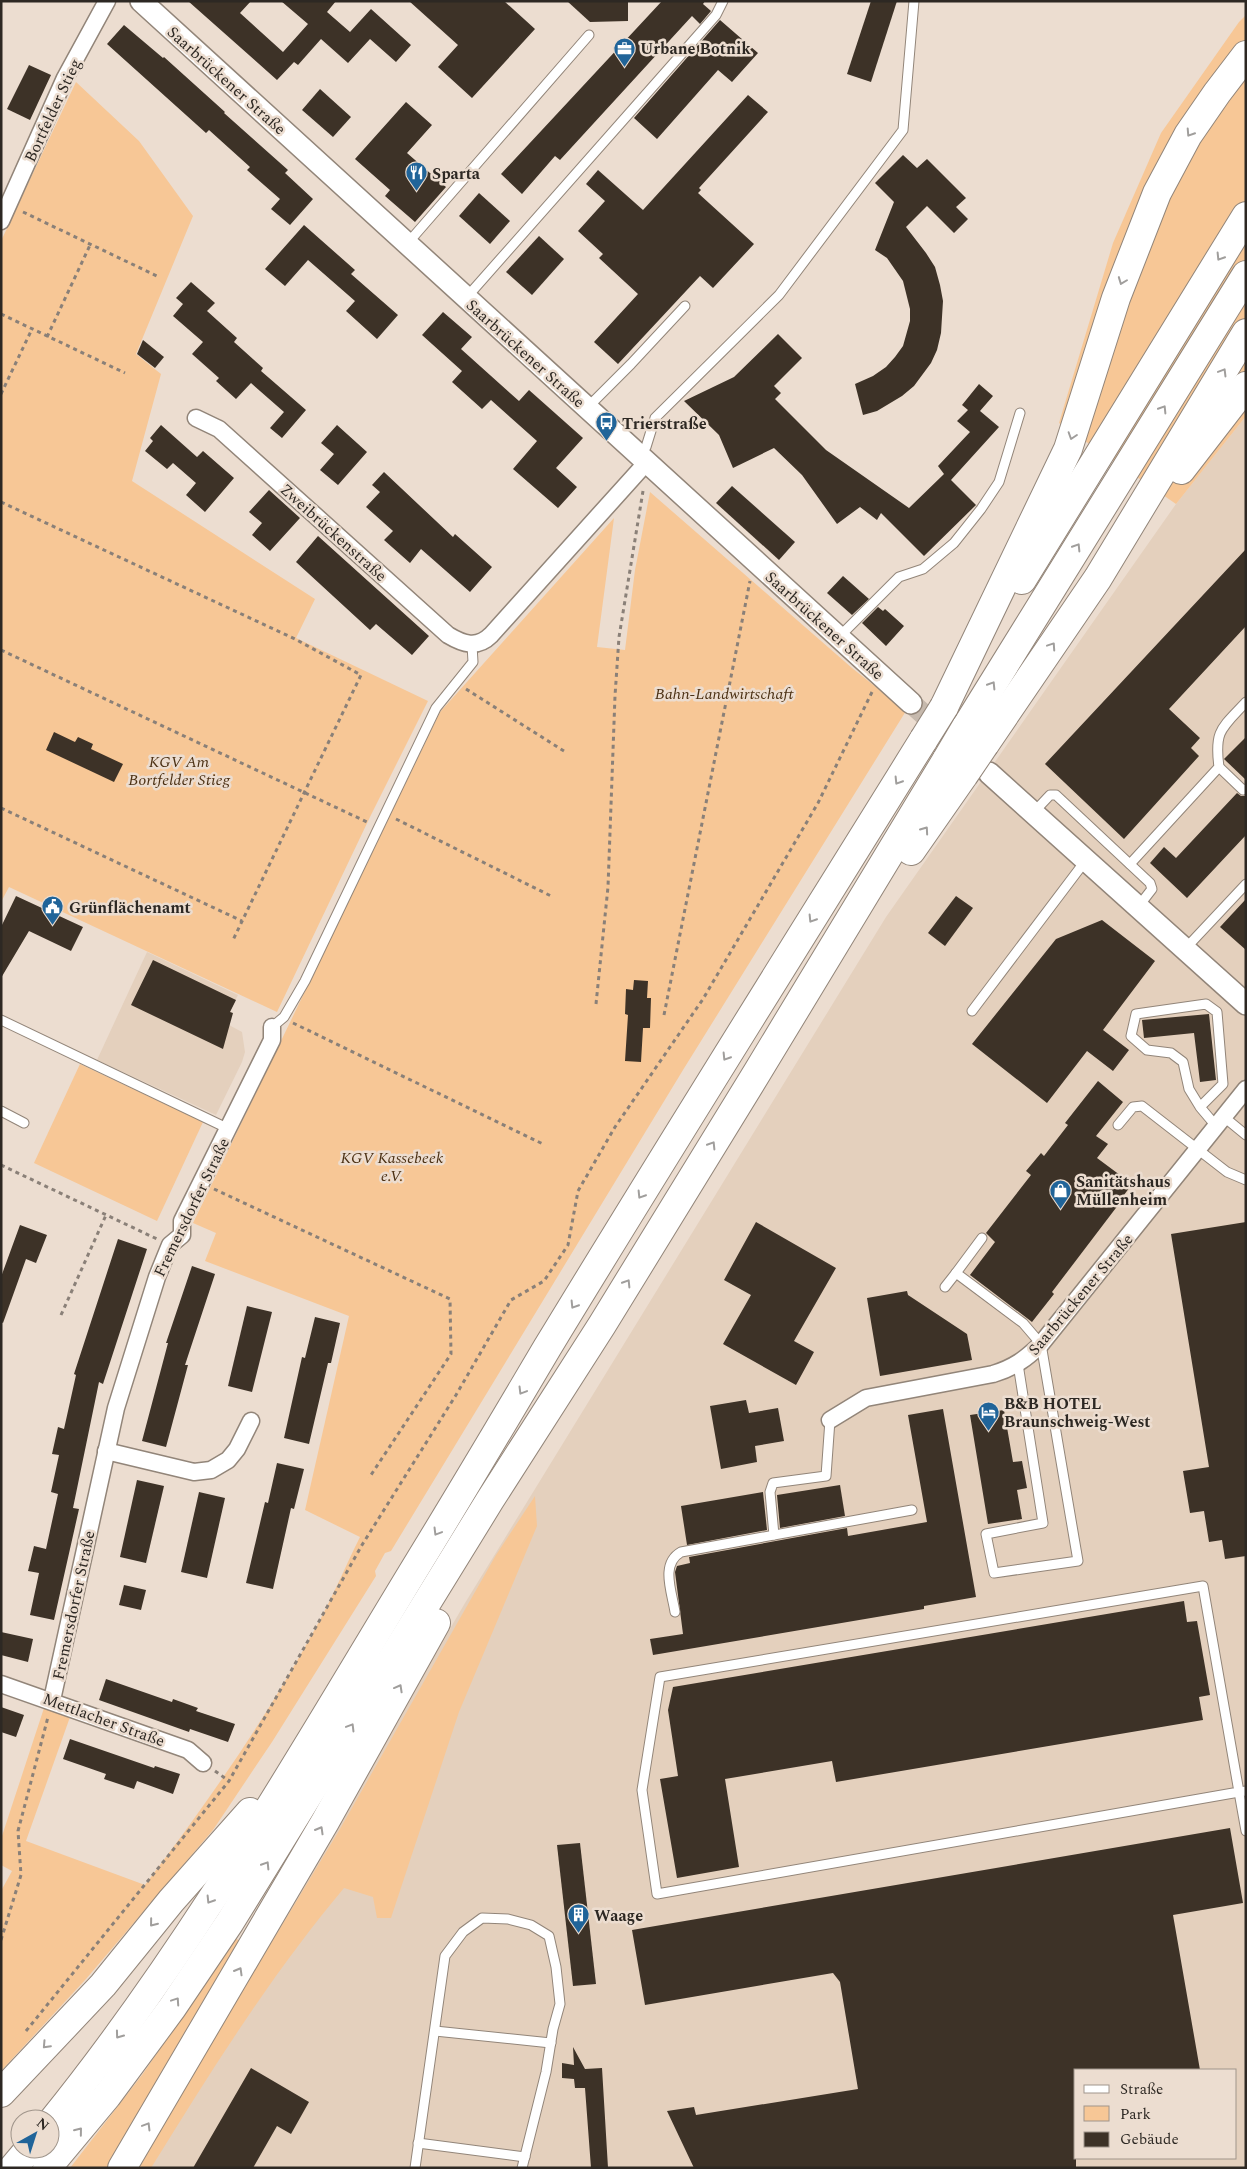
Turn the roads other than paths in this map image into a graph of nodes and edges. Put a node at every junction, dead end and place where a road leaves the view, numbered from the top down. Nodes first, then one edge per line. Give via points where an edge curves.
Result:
1 (106, 1) edge
2 (141, 1) edge
3 (723, 1) edge
4 (914, 1) edge
5 (589, 35) dead end
6 (1246, 56) edge
7 (1246, 216) edge
8 (1, 221) edge
9 (407, 244) junction
10 (1246, 275) edge
11 (466, 298) junction
12 (685, 306) dead end
13 (1246, 333) edge
14 (1246, 386) edge
15 (586, 408) junction
16 (1020, 413) dead end
17 (196, 418) dead end
18 (642, 459) junction
19 (1098, 578) junction
20 (838, 637) junction
21 (472, 645) junction
22 (1246, 702) edge
23 (912, 703) tunnel mouth
24 (944, 707) junction
25 (976, 736) junction
26 (1219, 768) junction
27 (966, 769) junction
28 (1246, 789) edge
29 (1034, 813) junction
30 (1086, 860) junction
31 (1130, 864) junction
32 (1246, 884) edge
33 (1138, 907) junction
34 (1185, 949) junction
35 (1246, 1004) edge
36 (972, 1011) dead end
37 (2, 1021) edge
38 (278, 1022) joint
39 (1246, 1089) edge
40 (1200, 1107) junction
41 (1, 1111) edge
42 (1220, 1121) junction
43 (24, 1123) dead end
44 (1118, 1125) dead end
45 (229, 1129) junction
46 (1246, 1134) edge
47 (1198, 1148) junction
48 (1246, 1180) edge
49 (982, 1238) dead end
50 (956, 1273) junction
51 (945, 1288) dead end
52 (1041, 1344) junction
53 (1018, 1364) junction
54 (830, 1420) joint
55 (251, 1421) dead end
56 (524, 1448) junction
57 (106, 1450) junction
58 (912, 1510) dead end
59 (774, 1535) junction
60 (675, 1612) dead end
61 (1, 1684) edge
62 (52, 1700) junction
63 (301, 1755) junction
64 (203, 1763) dead end
65 (1242, 1791) edge
66 (1246, 1831) edge
67 (435, 2031) junction
68 (551, 2043) junction
69 (1, 2093) edge
70 (60, 2112) edge
71 (418, 2143) junction
72 (525, 2157) junction
73 (47, 2168) edge
74 (122, 2168) edge
75 (415, 2168) edge
76 (522, 2168) edge

1 - 8 street, Bortfelder Stieg via 65,78
2 - 9 street, Saarbrückener Straße
3 - 11 lane via 716,15
4 - 18 lane via 903,130 779,295 655,418
5 - 9 lane
6 -> 24 highway via 1188,135 1157,193 1116,298 1068,449
7 -> 24 highway
9 - 11 street, Saarbrückener Straße
25 -> 10 highway
11 - 15 street, Saarbrückener Straße
12 - 15 lane
19 -> 13 highway
14 - 19 highway
15 - 18 street, Saarbrückener Straße
16 - 20 lane via 999,482 976,516 954,543 923,569 899,577
17 - 21 street, Zweibrückenstraße via 219,429 448,635
18 - 20 street, Saarbrückener Straße
18 - 21 street via 491,636
25 -> 19 highway
20 - 23 street, Saarbrückener Straße
21 - 38 lane via 473,662 436,708 305,981
22 - 26 lane via 1220,730 1216,747
24 -> 63 highway, bridge via 547,1349
25 - 27 highway, bridge
26 - 28 lane via 1243,790
26 - 31 lane
27 - 29 street
56 -> 27 highway via 758,1072
29 - 30 street
29 - 31 lane via 1050,795 1056,796
30 - 33 street
30 - 36 lane
31 - 33 lane via 1150,883 1152,890
32 - 34 lane
33 - 34 street
34 - 35 street
37 - 45 lane
38 - 45 street, Fremersdorfer Straße
39 - 42 street, Saarbrückener Straße
40 - 40 lane via 1223,1084 1217,1012 1206,1004 1136,1014 1131,1036 1147,1050 1171,1053 1183,1062 1189,1089
40 - 42 lane
41 - 43 lane
42 - 46 lane
42 - 47 street, Saarbrückener Straße
44 - 47 lane via 1133,1107 1142,1106
45 - 57 street, Fremersdorfer Straße via 182,1221 182,1235 170,1245 157,1277 132,1351
47 - 48 lane via 1227,1172
47 - 52 street, Saarbrückener Straße
49 - 50 lane
50 - 51 lane
50 - 52 lane via 1023,1323
52 - 53 street, Saarbrückener Straße
52 - 53 lane via 1078,1560 994,1573 986,1534 1043,1523
53 - 54 street, Saarbrückener Straße via 979,1378 866,1398
54 - 59 lane via 826,1476 773,1483 770,1492
55 - 57 street via 237,1449 228,1460 211,1470 194,1472
73 -> 56 highway via 107,2096 230,1922
74 -> 56 highway via 325,1822 489,1526
57 - 62 street, Fremersdorfer Straße
58 - 59 lane
59 - 60 lane via 677,1554 668,1568
61 - 62 street, Mettlacher Straße
62 - 64 street, Mettlacher Straße via 188,1750
63 -> 69 highway via 171,1901 103,1985
63 -> 70 highway via 206,1908 86,2080
65 - 65 lane via 657,1894 642,1790 660,1677 1203,1586
65 - 66 lane
67 - 68 lane
67 - 68 lane via 445,1956 463,1932 482,1918 508,1919 549,1936 560,2004
67 - 71 lane
68 - 72 lane
71 - 72 lane
71 - 75 lane
72 - 76 lane

